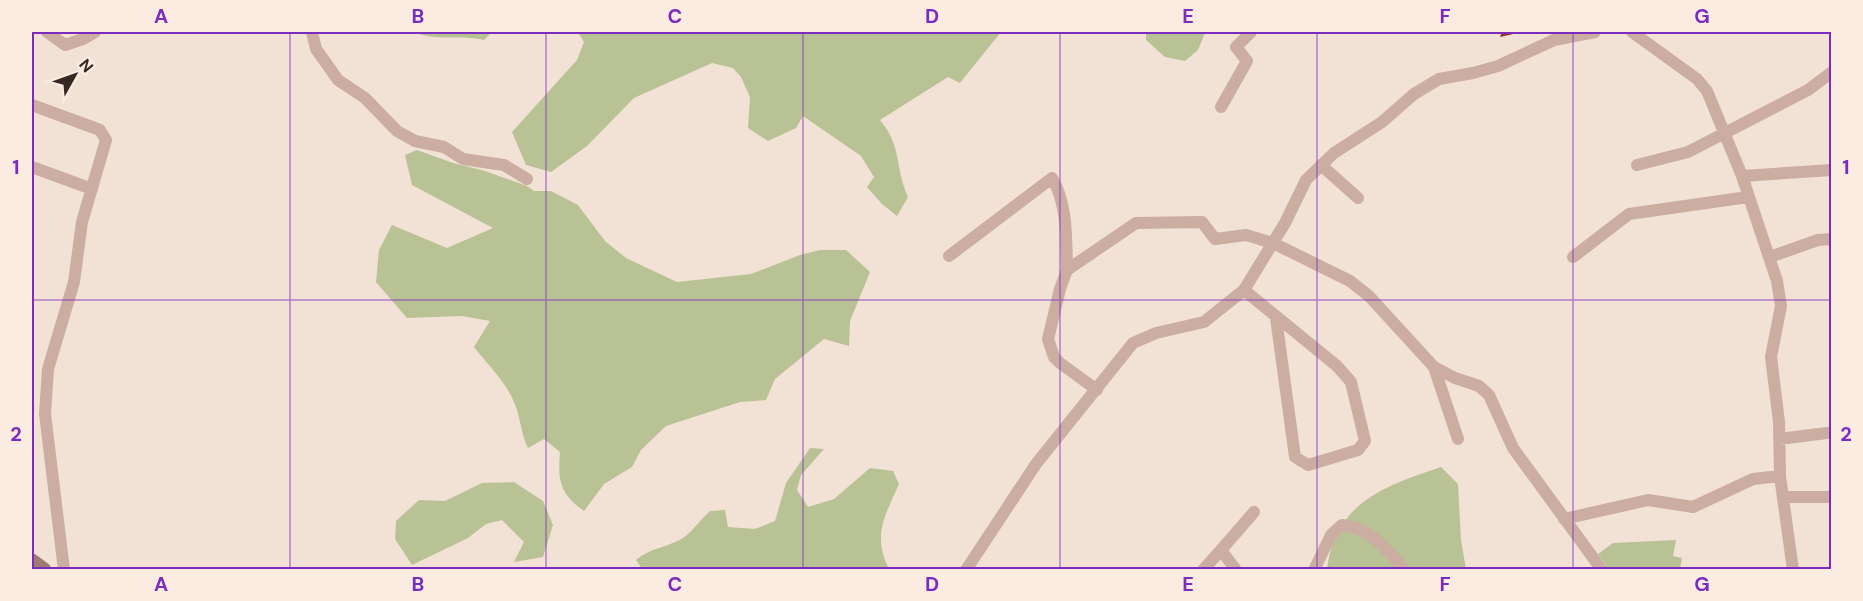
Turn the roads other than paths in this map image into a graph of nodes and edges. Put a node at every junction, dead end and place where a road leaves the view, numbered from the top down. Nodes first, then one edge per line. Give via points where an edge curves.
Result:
1 (47, 32) edge
2 (95, 32) edge
3 (312, 32) edge
4 (1251, 32) edge
5 (1595, 32) edge
6 (1632, 32) edge
7 (1832, 72) edge
8 (32, 105) edge
9 (1221, 106) dead end
10 (1725, 133) junction
11 (1321, 165) junction
12 (1636, 165) dead end
13 (32, 166) edge
14 (1832, 170) edge
15 (1742, 176) junction
16 (527, 179) dead end
17 (92, 189) junction
18 (1748, 196) junction
19 (1358, 198) dead end
20 (1832, 239) edge
21 (1273, 243) junction
22 (949, 256) dead end
23 (1573, 257) dead end
24 (1770, 257) junction
25 (1068, 270) junction
26 (1244, 290) junction
27 (1276, 318) junction
28 (1434, 367) junction
29 (1097, 390) junction
30 (1827, 434) dead end
31 (1458, 439) dead end
32 (1779, 439) junction
33 (1780, 476) junction
34 (1782, 497) junction
35 (1832, 497) edge
36 (1254, 512) dead end
37 (1564, 519) junction
38 (1221, 550) junction
39 (32, 561) edge
40 (44, 570) edge
41 (64, 570) edge
42 (966, 570) edge
43 (1203, 570) edge
44 (1236, 570) edge
45 (1314, 570) edge
46 (1405, 570) edge
47 (1602, 570) edge
48 (1793, 570) edge

1 - 2 street via 65,45
3 - 16 street via 316,50 338,80 365,98 397,131 415,141 444,147 463,159 504,165
4 - 9 street via 1236,47 1247,61
5 - 11 street via 1554,40 1481,71 1439,79
6 - 10 street via 1697,79 1707,91
7 - 10 street via 1808,90
8 - 17 street via 104,134 106,140
10 - 12 street via 1688,152
10 - 15 street
11 - 19 street
11 - 21 street via 1306,180
13 - 17 street
14 - 15 street
15 - 18 street
17 - 41 street via 82,222 74,282 48,369 45,414
18 - 23 street via 1629,214
18 - 24 street
20 - 24 street
21 - 25 street via 1246,235 1215,239 1202,222 1136,223
21 - 26 street
21 - 28 street via 1350,281 1369,296
22 - 25 street via 1052,178 1059,190 1066,223
24 - 32 street via 1781,306 1771,357
25 - 29 street via 1059,289 1048,339 1060,363
26 - 27 street
26 - 29 street via 1204,322 1156,333 1133,343
27 - 27 street via 1337,366 1351,382 1365,441 1358,450 1308,465 1295,457
28 - 31 street
28 - 37 street via 1479,386 1488,395 1513,448
29 - 42 street via 1036,464
30 - 32 street
32 - 33 street
33 - 34 street
33 - 37 street via 1753,479 1694,507 1648,500
34 - 35 street
34 - 48 street
36 - 38 street
37 - 47 street
38 - 43 street
38 - 44 street
39 - 40 main road
45 - 46 street via 1331,535 1342,525 1359,527

